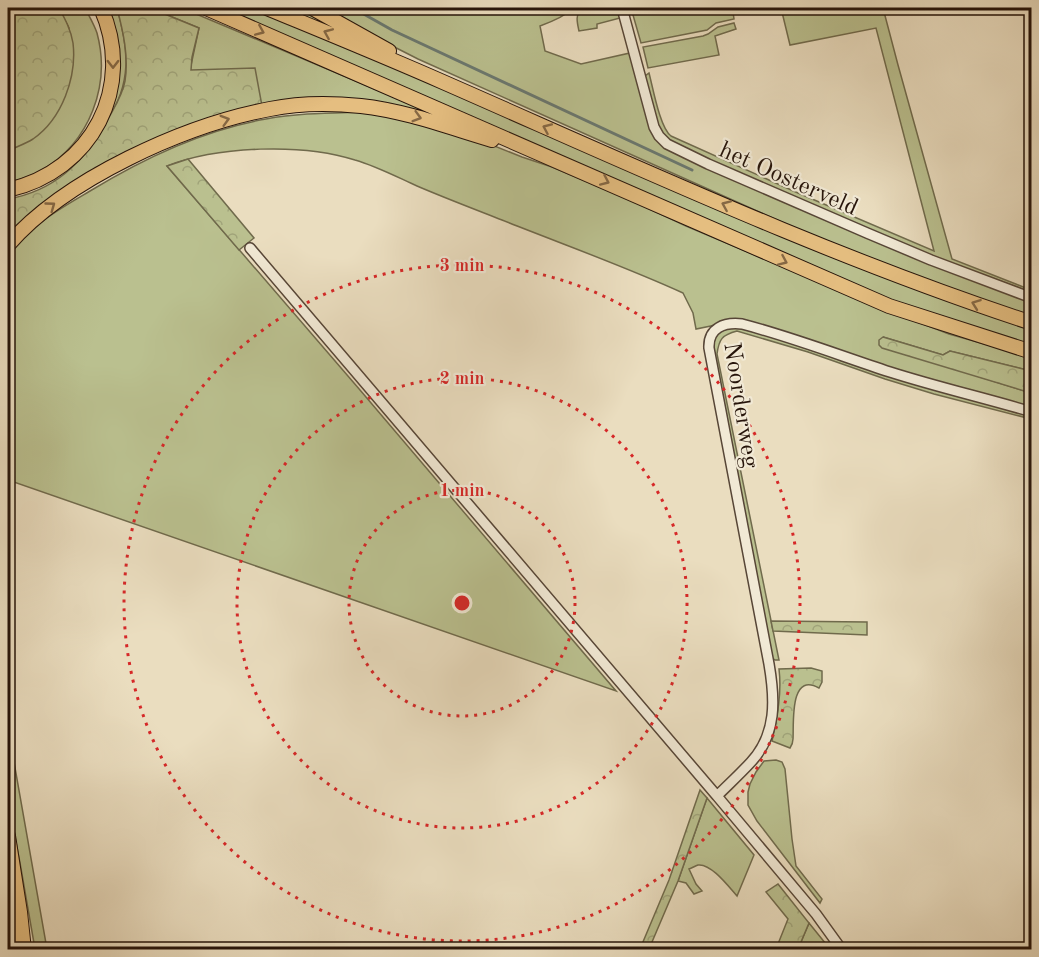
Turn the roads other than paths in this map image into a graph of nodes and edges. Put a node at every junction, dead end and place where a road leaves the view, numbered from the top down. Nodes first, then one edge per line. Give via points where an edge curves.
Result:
1 (101, 8) edge
2 (206, 8) edge
3 (267, 8) edge
4 (312, 8) edge
5 (622, 8) edge
6 (440, 81) junction
7 (552, 158) junction
8 (8, 190) edge
9 (8, 245) edge
10 (250, 248) dead end
11 (1032, 298) edge
12 (1032, 323) edge
13 (1032, 352) edge
14 (1032, 412) edge
15 (717, 796) junction
16 (8, 836) edge
17 (8, 916) edge
18 (14, 950) edge
19 (24, 950) edge
20 (842, 950) edge

1 -> 8 highway via 109,29 113,75 98,126 66,163 25,186
2 -> 7 highway
6 -> 3 highway
4 - 6 highway
5 - 11 street, het Oosterveld via 654,127 667,144 867,233
12 -> 6 highway via 818,244
9 -> 7 highway via 24,228 96,176 207,125 271,109 326,104 383,109
7 -> 13 highway via 889,306
10 - 15 street
14 - 15 street, Noorderweg via 937,387 738,323 712,333 709,348 774,707 758,753
15 - 20 street
16 - 19 highway
17 - 18 highway

